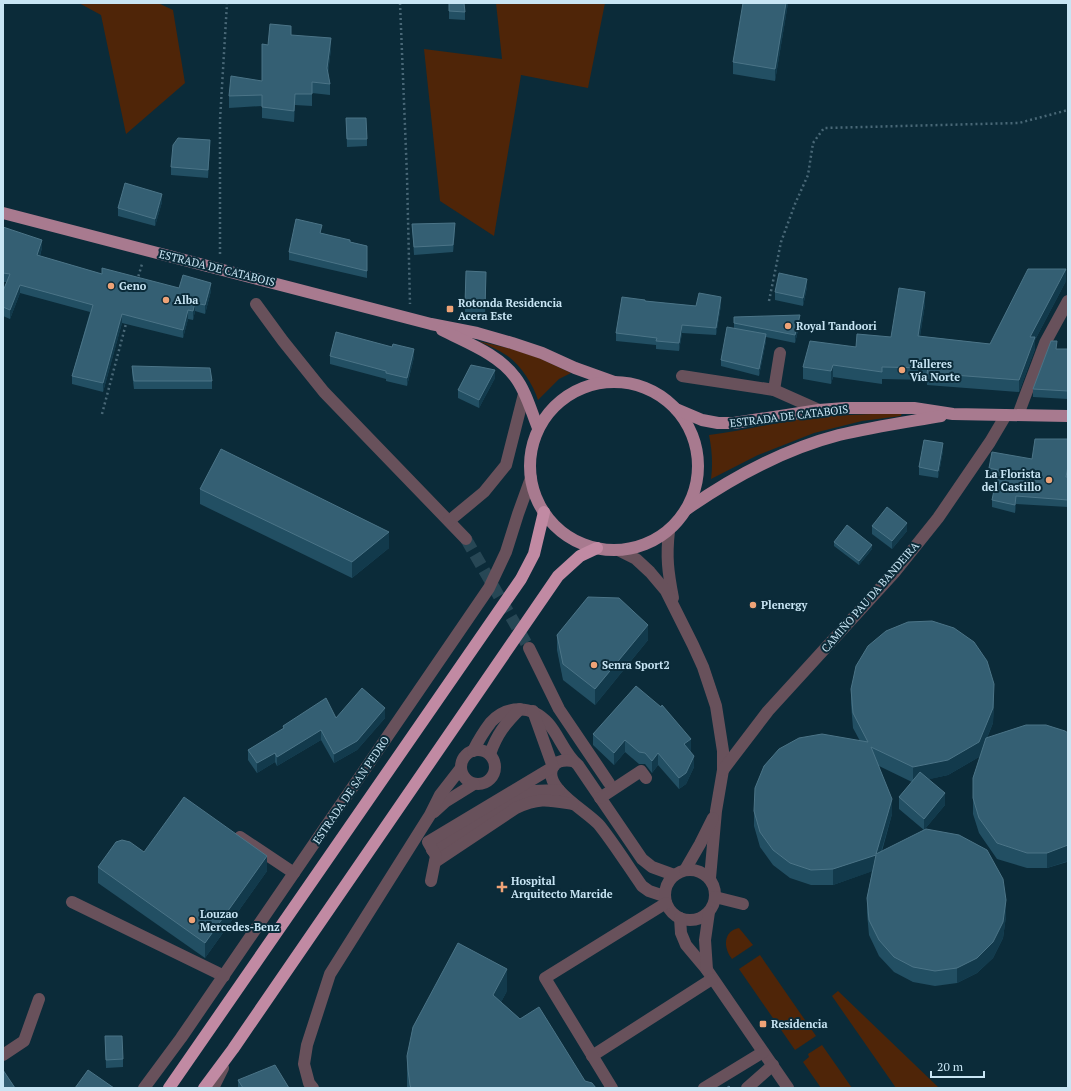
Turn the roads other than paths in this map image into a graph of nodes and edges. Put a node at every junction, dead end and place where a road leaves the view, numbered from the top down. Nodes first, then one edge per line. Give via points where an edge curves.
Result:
1 (3, 213) edge
2 (1068, 301) edge
3 (256, 304) dead end
4 (431, 324) junction
5 (780, 353) dead end
6 (682, 376) dead end
7 (614, 382) junction
8 (774, 390) junction
9 (524, 394) junction
10 (676, 408) junction
11 (819, 410) junction
12 (953, 414) junction
13 (1012, 415) junction
14 (1068, 416) edge
15 (538, 428) junction
16 (531, 478) junction
17 (684, 511) junction
18 (544, 512) junction
19 (449, 521) junction
20 (669, 531) junction
21 (466, 539) tunnel mouth
22 (597, 548) junction
23 (618, 550) junction
24 (674, 607) junction
25 (529, 648) tunnel mouth
26 (520, 709) junction
27 (534, 712) junction
28 (473, 751) junction
29 (490, 754) junction
30 (573, 761) junction
31 (553, 767) junction
32 (461, 768) junction
33 (723, 770) junction
34 (646, 778) dead end
35 (609, 783) dead end
36 (474, 784) junction
37 (559, 790) junction
38 (600, 798) junction
39 (573, 804) junction
40 (716, 811) junction
41 (430, 815) junction
42 (230, 831) edge
43 (432, 851) junction
44 (294, 872) junction
45 (679, 872) junction
46 (710, 878) junction
47 (431, 881) dead end
48 (715, 897) junction
49 (665, 899) junction
50 (72, 902) dead end
51 (743, 904) dead end
52 (709, 912) junction
53 (680, 918) junction
54 (710, 974) junction
55 (224, 976) junction
56 (38, 999) dead end
57 (233, 1049) junction
58 (764, 1052) junction
59 (3, 1055) edge
60 (592, 1056) junction
61 (773, 1065) junction
62 (144, 1088) edge
63 (169, 1088) edge
64 (204, 1088) edge
65 (213, 1088) edge
66 (313, 1088) edge
67 (612, 1088) edge
68 (704, 1088) edge
69 (747, 1088) edge
70 (788, 1088) edge

1 - 4 main road, ESTRADA DE CATABOIS
2 - 13 street, CAMIÑO PAU DA BANDEIRA via 1045,343
3 - 19 street via 324,392
4 - 7 main road, ESTRADA DE CATABOIS via 512,343
4 - 9 main road, ESTRADA DE CATABOIS via 492,356 515,377
5 - 8 street
6 - 8 street
7 - 10 main road, ESTRADA DE CATABOIS via 637,385 658,394
7 - 15 main road, ESTRADA DE CATABOIS via 592,385 572,393 554,407
8 - 11 street
9 - 15 main road, ESTRADA DE CATABOIS
9 - 19 street via 506,465 484,492
10 - 11 main road, ESTRADA DE CATABOIS via 702,420 718,423 734,423
10 - 17 main road, ESTRADA DE CATABOIS via 689,428 696,451 697,475 691,498
11 - 12 main road, ESTRADA DE CATABOIS via 914,408
12 - 13 main road, ESTRADA DE CATABOIS
12 - 17 main road, ESTRADA DE CATABOIS via 869,428 799,449 759,466 713,491
13 - 14 main road, ESTRADA DE CATABOIS
13 - 33 street, CAMIÑO PAU DA BANDEIRA via 990,442 938,518 894,573 768,712
15 - 16 main road, ESTRADA DE CATABOIS via 532,451
16 - 18 main road, ESTRADA DE CATABOIS
16 - 44 street, ESTRADA DE SAN PEDRO via 506,552 488,588
17 - 20 main road, ESTRADA DE CATABOIS
18 - 22 main road, ESTRADA DE CATABOIS via 567,536
18 - 63 highway via 534,554 521,579
19 - 21 street
20 - 23 main road, ESTRADA DE CATABOIS via 644,544
20 - 24 street via 667,567
22 - 23 main road, ESTRADA DE CATABOIS
22 - 57 highway via 580,556 558,576
23 - 24 street via 636,558 650,572 666,591
24 - 33 street via 703,667 716,706 723,751
25 - 35 street via 559,708
26 - 27 street
26 - 28 street via 501,714 492,721
26 - 29 street via 503,728
27 - 30 street via 555,732
27 - 31 street
28 - 29 street
28 - 32 street via 464,757
29 - 36 street via 495,764 494,775 485,783
30 - 31 street via 558,762
30 - 38 street
31 - 37 street via 552,774
31 - 43 street
32 - 36 street via 465,778
32 - 41 street via 440,795
33 - 40 street
34 - 38 street via 641,771
36 - 41 street
37 - 39 street
37 - 43 street via 533,791
38 - 45 street via 642,859 652,867
39 - 43 street via 537,800 525,804
39 - 49 street via 600,826 642,886
40 - 45 street via 700,844
40 - 46 street
41 - 66 street via 401,866 330,974 307,1045 304,1064
42 - 44 street
43 - 47 street
44 - 55 street, ESTRADA DE SAN PEDRO
45 - 46 street via 693,869
45 - 49 street via 670,879
46 - 48 street
48 - 51 street
48 - 52 street
49 - 53 street via 671,912
49 - 60 street via 545,978
50 - 55 street
52 - 53 street via 691,920
52 - 54 street via 705,940
53 - 54 street via 681,933 686,945
54 - 58 street
54 - 60 street
55 - 62 street, ESTRADA DE SAN PEDRO
56 - 59 street via 24,1041
57 - 64 highway
57 - 65 street
58 - 61 street
58 - 68 street
60 - 67 street
61 - 69 street
61 - 70 street

